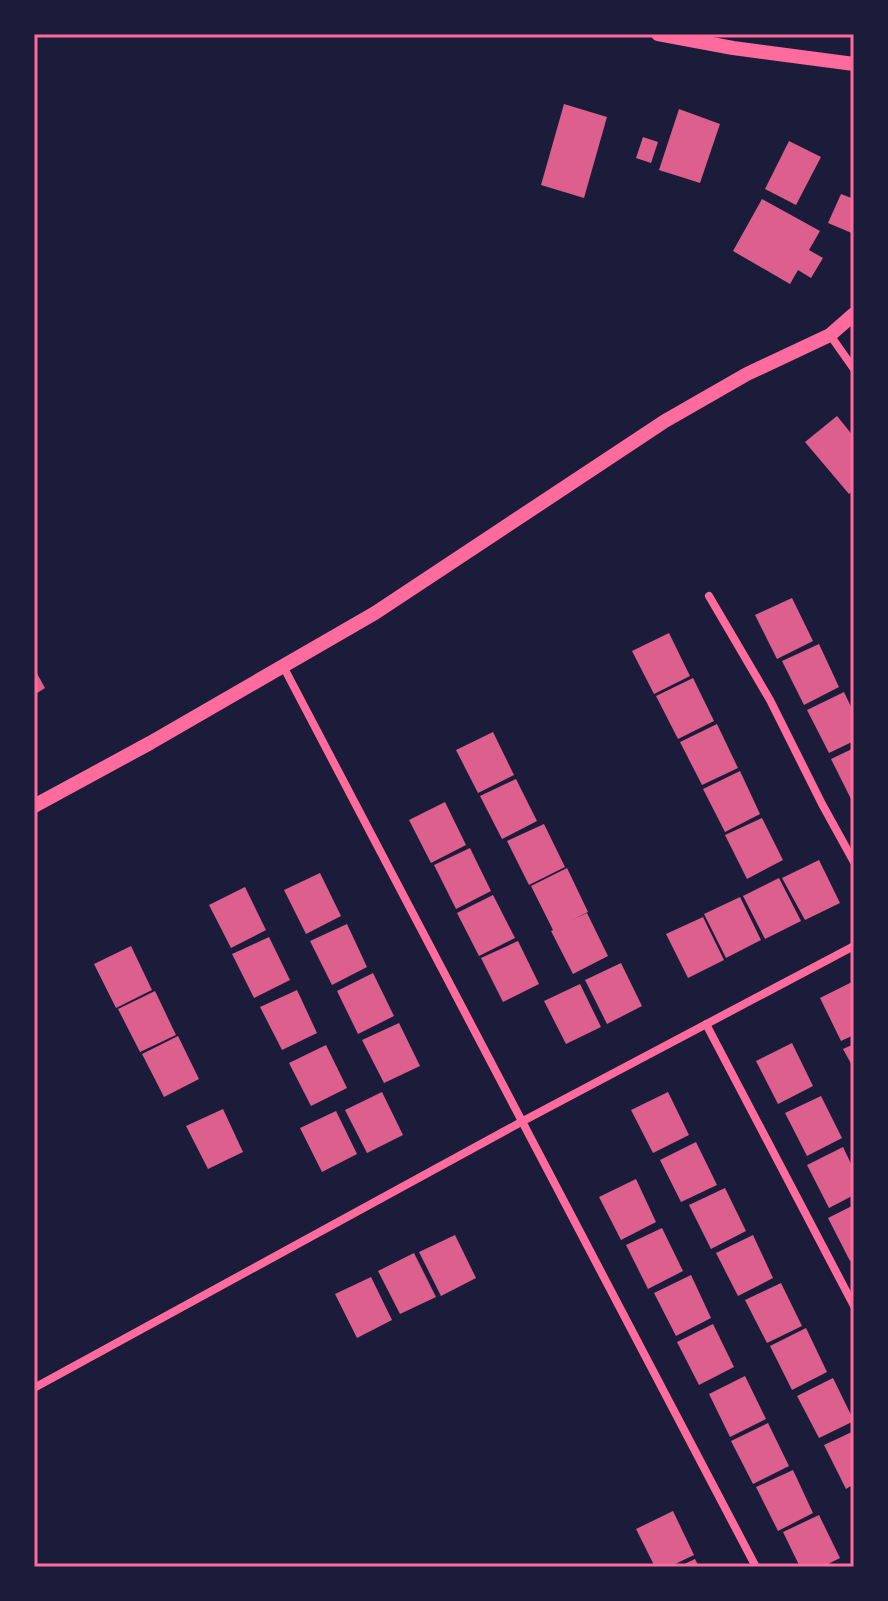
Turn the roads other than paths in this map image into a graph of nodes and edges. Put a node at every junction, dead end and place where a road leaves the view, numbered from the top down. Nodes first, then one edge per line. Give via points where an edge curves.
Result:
1 (658, 34) edge
2 (854, 64) edge
3 (854, 314) edge
4 (830, 335) junction
5 (854, 369) edge
6 (709, 596) dead end
7 (283, 666) junction
8 (34, 806) edge
9 (854, 862) edge
10 (854, 946) edge
11 (706, 1024) junction
12 (523, 1121) junction
13 (854, 1306) edge
14 (34, 1388) edge
15 (756, 1567) edge

1 - 2 street
3 - 4 street
4 - 5 street
4 - 7 street via 665,421 375,613
6 - 9 street
7 - 8 street
7 - 12 street
10 - 11 street
11 - 12 street
11 - 13 street
12 - 14 street
12 - 15 street

